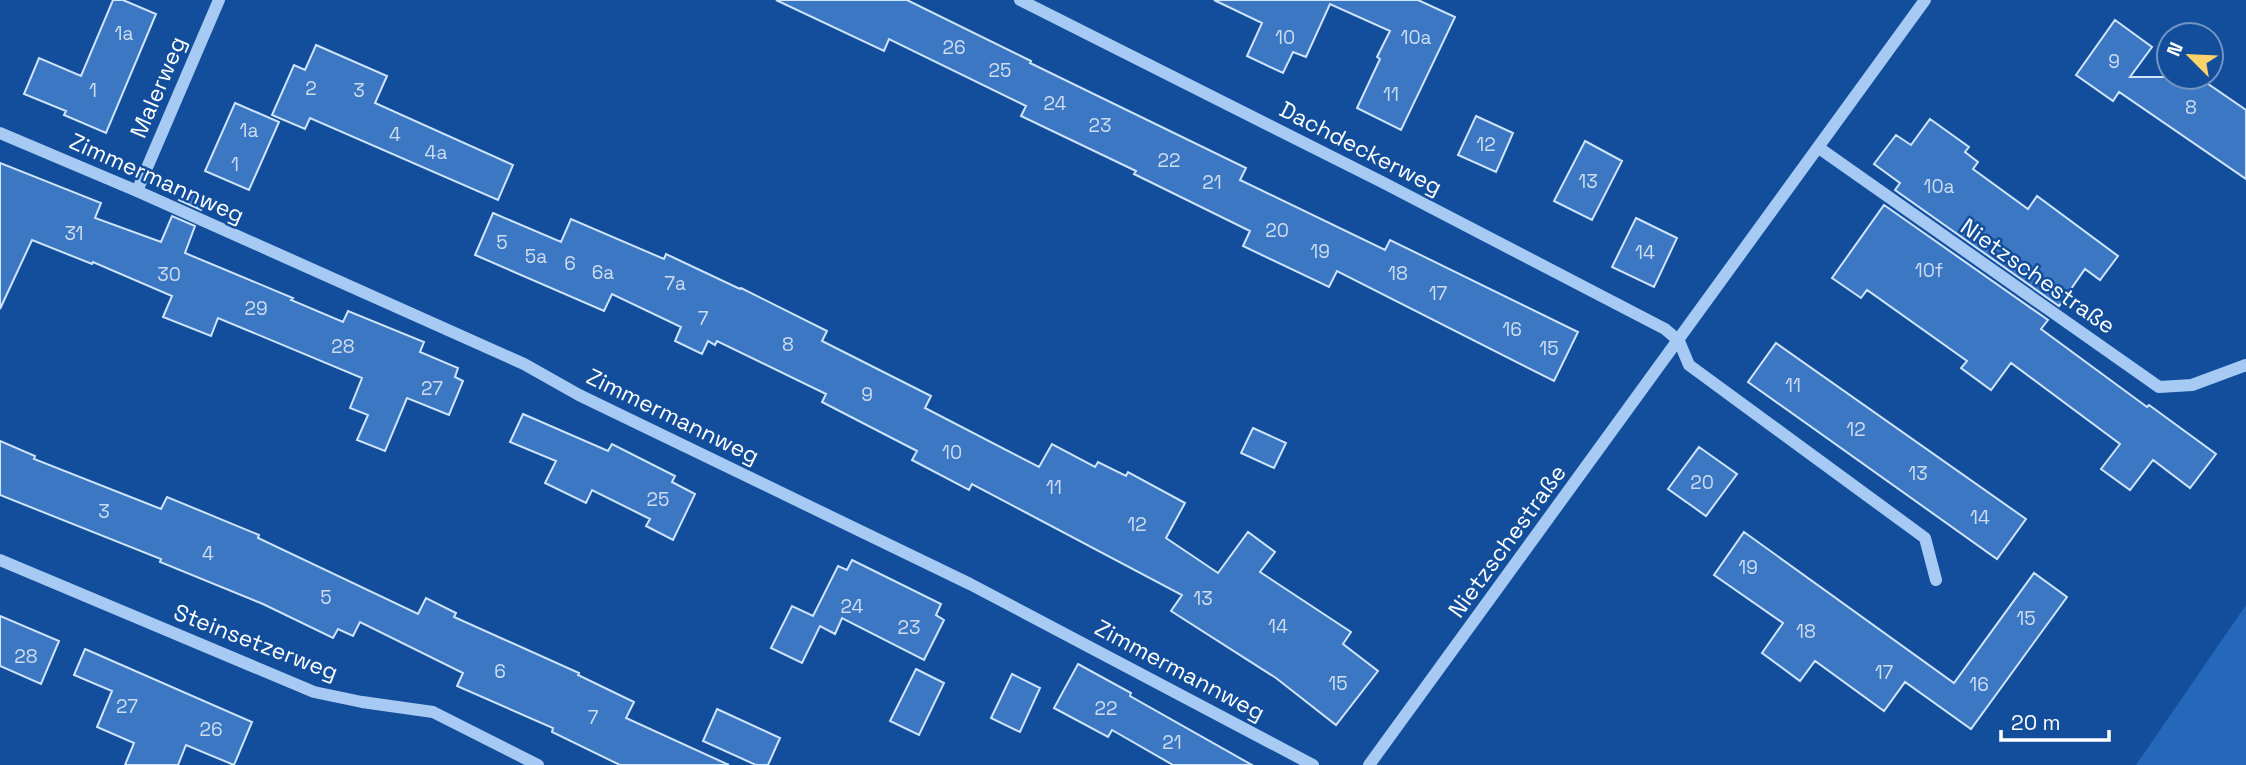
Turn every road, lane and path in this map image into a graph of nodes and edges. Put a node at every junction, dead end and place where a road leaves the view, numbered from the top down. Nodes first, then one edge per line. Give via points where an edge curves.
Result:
1 (219, 0) edge
2 (1020, 0) edge
3 (1925, 0) edge
4 (0, 133) edge
5 (1819, 148) junction
6 (137, 191) junction
7 (1679, 341) junction
8 (2246, 365) edge
9 (0, 560) edge
10 (1936, 580) dead end
11 (538, 765) edge
12 (1313, 765) edge
13 (1369, 765) edge

1 - 6 street, Malerweg
2 - 7 street, Dachdeckerweg via 1637,313
3 - 5 street, Nietzschestraße
4 - 6 street, Zimmermannweg
5 - 7 street, Nietzschestraße
5 - 8 street, Nietzschestraße via 2159,387 2192,385
6 - 12 street, Zimmermannweg via 524,364 970,584
7 - 10 street via 1689,365 1925,538
7 - 13 street, Nietzschestraße
9 - 11 street, Steinsetzerweg via 314,692 433,712

